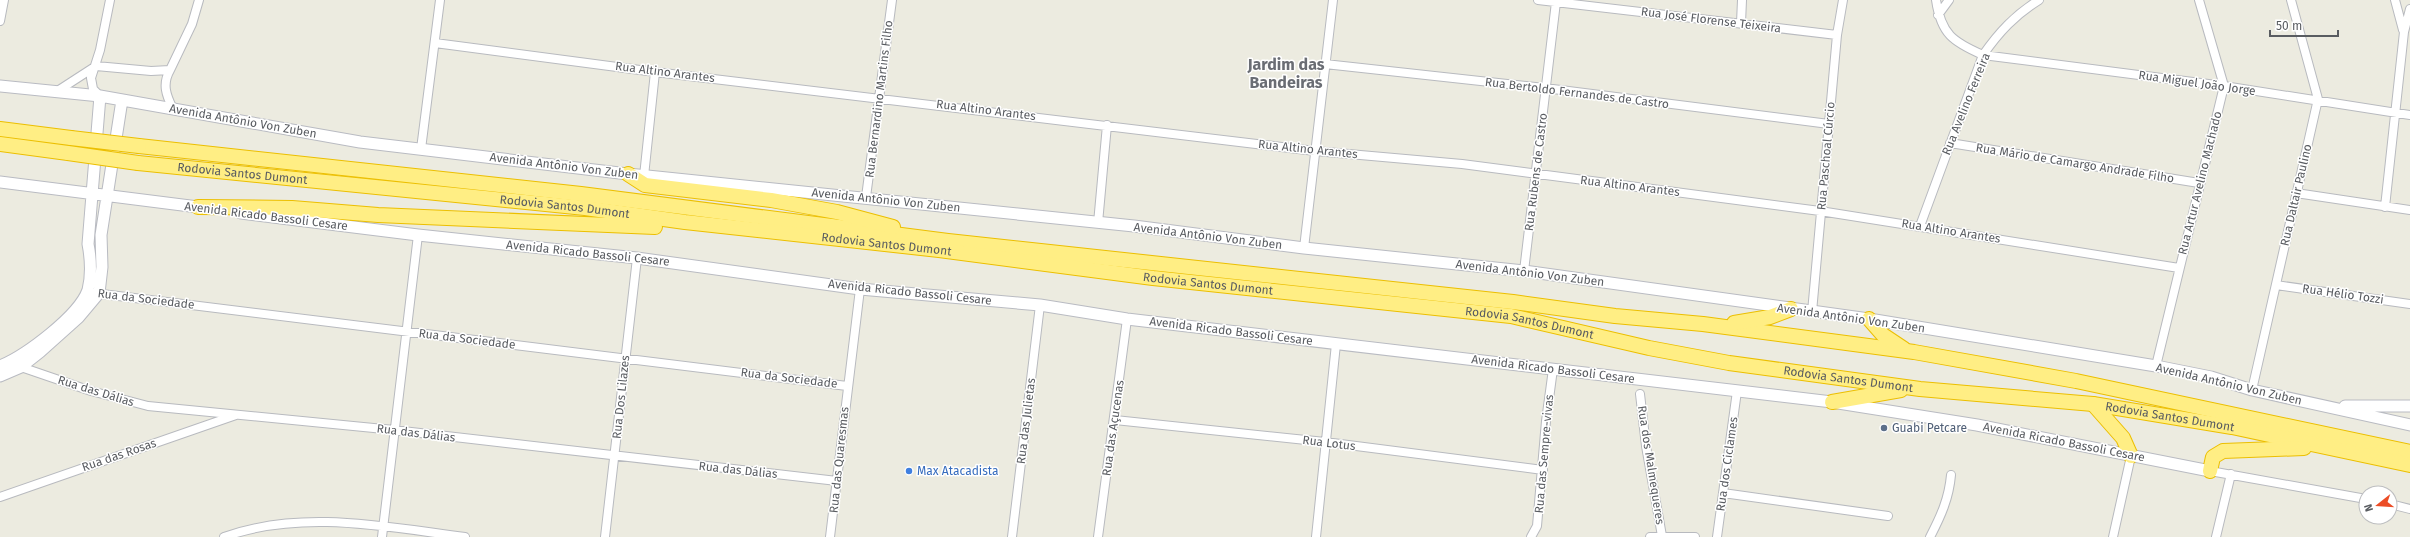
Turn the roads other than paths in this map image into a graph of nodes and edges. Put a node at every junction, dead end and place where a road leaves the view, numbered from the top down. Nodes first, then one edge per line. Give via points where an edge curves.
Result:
1 (4, 0) edge
2 (110, 0) edge
3 (199, 0) edge
4 (440, 0) edge
5 (892, 0) edge
6 (1333, 0) edge
7 (1538, 0) edge
8 (1742, 0) edge
9 (1843, 0) edge
10 (1936, 0) edge
11 (1949, 0) edge
12 (2039, 0) edge
13 (2199, 0) edge
14 (2291, 0) edge
15 (2394, 0) edge
16 (1556, 2) junction
17 (2410, 8) edge
18 (1938, 15) junction
19 (0, 22) edge
20 (1741, 23) junction
21 (2404, 32) junction
22 (1837, 35) junction
23 (435, 43) junction
24 (1983, 55) junction
25 (1325, 64) junction
26 (96, 66) junction
27 (170, 70) junction
28 (655, 72) junction
29 (0, 86) edge
30 (2224, 86) junction
31 (1545, 88) junction
32 (59, 90) junction
33 (100, 96) junction
34 (879, 97) junction
35 (2318, 99) junction
36 (122, 100) junction
37 (173, 109) junction
38 (2396, 113) junction
39 (2410, 115) edge
40 (1829, 124) junction
41 (1107, 125) junction
42 (0, 129) edge
43 (1950, 143) junction
44 (0, 144) edge
45 (421, 149) junction
46 (1316, 151) junction
47 (628, 174) junction
48 (1536, 174) junction
49 (644, 176) junction
50 (0, 182) edge
51 (2199, 183) junction
52 (92, 193) junction
53 (2296, 193) junction
54 (108, 195) junction
55 (866, 198) junction
56 (198, 207) junction
57 (2385, 207) junction
58 (2410, 210) edge
59 (1820, 211) junction
60 (685, 222) junction
61 (1098, 224) junction
62 (1920, 226) junction
63 (418, 236) junction
64 (948, 241) junction
65 (1304, 248) junction
66 (637, 258) junction
67 (2179, 268) junction
68 (1524, 271) junction
69 (2276, 285) junction
70 (860, 289) junction
71 (87, 292) junction
72 (99, 293) junction
73 (2410, 304) edge
74 (1040, 305) junction
75 (1791, 309) junction
76 (1812, 312) junction
77 (1127, 319) junction
78 (1869, 319) junction
79 (1703, 324) junction
80 (405, 331) junction
81 (1336, 344) junction
82 (1914, 352) junction
83 (625, 357) junction
84 (2, 364) edge
85 (2156, 366) junction
86 (21, 367) junction
87 (1553, 369) junction
88 (0, 376) edge
89 (847, 386) junction
90 (1920, 389) junction
91 (2252, 390) junction
92 (1737, 391) junction
93 (1640, 394) dead end
94 (1832, 402) junction
95 (2093, 404) junction
96 (2326, 406) junction
97 (2410, 406) edge
98 (238, 414) junction
99 (1115, 420) junction
100 (2410, 425) edge
101 (394, 430) junction
102 (1325, 442) junction
103 (2325, 447) junction
104 (2410, 452) edge
105 (614, 456) junction
106 (2131, 456) junction
107 (2410, 465) edge
108 (1543, 470) junction
109 (2210, 471) junction
110 (2231, 474) junction
111 (1951, 475) dead end
112 (837, 481) junction
113 (1723, 493) junction
114 (0, 497) edge
115 (2358, 498) edge
116 (2398, 506) edge
117 (2410, 509) edge
118 (1888, 516) dead end
119 (383, 527) junction
120 (1662, 536) junction
121 (224, 537) edge
122 (382, 537) edge
123 (465, 537) edge
124 (605, 537) edge
125 (830, 537) edge
126 (1012, 537) edge
127 (1098, 537) edge
128 (1316, 537) edge
129 (1531, 537) edge
130 (1650, 537) edge
131 (1696, 537) edge
132 (1717, 537) edge
133 (1930, 537) edge
134 (2113, 537) edge
135 (2216, 537) edge

1 - 19 street
2 - 26 street
3 - 27 street via 192,24
4 - 23 street
5 - 34 street, Rua Bernardino Martins Filho
6 - 25 street
7 - 16 street, Rua José Florense Teixeira
8 - 20 street
9 - 22 street, Rua Paschoal Cúrcio
10 - 18 street
11 - 18 street
12 - 24 street, Rua Avelino Ferreira via 2019,13 1998,33
13 - 30 street
14 - 35 street, Rua Daltair Paulino
15 - 21 street
16 - 20 street, Rua José Florense Teixeira
16 - 31 street, Rua Rubens de Castro
17 - 21 street
18 - 24 street, Rua Miguel João Jorge via 1949,36 1960,45
20 - 22 street, Rua José Florense Teixeira
21 - 38 street
22 - 40 street, Rua Paschoal Cúrcio
23 - 28 street, Rua Altino Arantes
23 - 45 street
24 - 30 street, Rua Miguel João Jorge
24 - 43 street, Rua Avelino Ferreira
25 - 31 street, Rua Bertoldo Fernandes de Castro
25 - 46 street
26 - 27 street via 151,71
26 - 32 street
26 - 33 street via 91,83
27 - 37 street via 165,79 165,87
28 - 34 street, Rua Altino Arantes
28 - 49 street
29 - 32 street, Avenida Antônio Von Zuben
30 - 35 street, Rua Miguel João Jorge
30 - 51 street, Rua Artur Avelino Machado
31 - 40 street, Rua Bertoldo Fernandes de Castro
31 - 48 street, Rua Rubens de Castro
32 - 33 street, Avenida Antônio Von Zuben
33 - 36 street, Avenida Antônio Von Zuben
33 - 52 street
34 - 41 street, Rua Altino Arantes
34 - 55 street, Rua Bernardino Martins Filho
35 - 38 street, Rua Miguel João Jorge
35 - 53 street, Rua Daltair Paulino
36 - 37 street, Avenida Antônio Von Zuben
36 - 54 street
37 - 45 street, Avenida Antônio Von Zuben via 360,142
38 - 39 street, Rua Miguel João Jorge
38 - 57 street
40 - 59 street, Rua Paschoal Cúrcio
41 - 46 street, Rua Altino Arantes
41 - 61 street
42 - 64 highway, Rodovia Santos Dumont, bridge via 589,195
43 - 51 street, Rua Mário de Camargo Andrade Filho
43 - 62 street, Rua Avelino Ferreira
44 - 60 highway, Rodovia Santos Dumont, bridge via 138,163 585,208
45 - 47 street, Avenida Antônio Von Zuben
46 - 48 street, Rua Altino Arantes via 1462,164
46 - 65 street
47 - 49 street, Avenida Antônio Von Zuben
47 - 64 highway via 645,185 771,200 822,209
48 - 59 street, Rua Altino Arantes
48 - 68 street, Rua Rubens de Castro
49 - 55 street, Avenida Antônio Von Zuben
50 - 52 street, Avenida Ricado Bassoli Cesare
51 - 67 street, Rua Artur Avelino Machado
52 - 54 street, Avenida Ricado Bassoli Cesare
52 - 71 street via 88,244 91,275
53 - 57 street
53 - 69 street, Rua Daltair Paulino
54 - 56 street, Avenida Ricado Bassoli Cesare
54 - 72 street via 101,235 102,267
55 - 61 street, Avenida Antônio Von Zuben
56 - 60 highway via 292,208 378,215 662,228
56 - 63 street, Avenida Ricado Bassoli Cesare
57 - 58 street
59 - 62 street, Rua Altino Arantes
59 - 76 street, Rua Paschoal Cúrcio
60 - 90 highway, Rodovia Santos Dumont via 939,250 1153,278 1511,316 1649,348 1729,363
61 - 65 street, Avenida Antônio Von Zuben
62 - 67 street, Rua Altino Arantes
63 - 66 street, Avenida Ricado Bassoli Cesare
63 - 80 street
64 - 79 highway, Rodovia Santos Dumont
65 - 68 street, Avenida Antônio Von Zuben
66 - 70 street, Avenida Ricado Bassoli Cesare
66 - 83 street, Rua Dos Lilazes
67 - 85 street, Rua Artur Avelino Machado
68 - 75 street, Avenida Antônio Von Zuben
69 - 73 street, Rua Hélio Tozzi
69 - 91 street, Rua Daltair Paulino
70 - 74 street, Avenida Ricado Bassoli Cesare
70 - 89 street, Rua das Quaresmas
71 - 72 street, Rua da Sociedade
71 - 84 street via 62,323 30,351
72 - 80 street, Rua da Sociedade
72 - 86 street via 62,334
74 - 77 street, Avenida Ricado Bassoli Cesare
74 - 126 street, Rua das Julietas
75 - 76 street, Avenida Antônio Von Zuben
75 - 79 highway via 1749,321
76 - 78 street, Avenida Antônio Von Zuben
77 - 81 street, Avenida Ricado Bassoli Cesare
77 - 99 street, Rua das Açucenas
78 - 82 highway via 1890,340
78 - 85 street, Avenida Antônio Von Zuben
79 - 82 highway, Rodovia Santos Dumont
80 - 83 street, Rua da Sociedade
80 - 101 street
81 - 87 street, Avenida Ricado Bassoli Cesare
81 - 102 street
82 - 104 highway, Rodovia Santos Dumont via 2076,381
83 - 89 street, Rua da Sociedade
83 - 105 street, Rua Dos Lilazes
84 - 86 street, Rua das Dálias
85 - 91 street, Avenida Antônio Von Zuben via 2211,377
86 - 88 street
86 - 98 street, Rua das Dálias via 126,402
87 - 92 street, Avenida Ricado Bassoli Cesare
87 - 108 street, Rua das Sempre-vivas
89 - 112 street, Rua das Quaresmas
90 - 94 highway
90 - 95 highway, Rodovia Santos Dumont
91 - 96 street, Avenida Antônio Von Zuben
92 - 94 street, Avenida Ricado Bassoli Cesare
92 - 113 street, Rua dos Ciclames
93 - 120 street, Rua dos Malmequeres via 1646,446
94 - 106 street, Avenida Ricado Bassoli Cesare via 1976,425
95 - 103 highway, Rodovia Santos Dumont via 2232,427
95 - 106 highway via 2123,438
96 - 97 street
96 - 100 street, Avenida Antônio Von Zuben
98 - 101 street, Rua das Dálias
98 - 114 street, Rua das Rosas
99 - 102 street, Rua Lotus
99 - 127 street, Rua das Açucenas
101 - 105 street, Rua das Dálias
101 - 119 street
102 - 108 street, Rua Lotus
102 - 128 street
103 - 107 highway, Rodovia Santos Dumont
103 - 109 highway via 2223,451 2213,457
105 - 112 street, Rua das Dálias
105 - 124 street, Rua Dos Lilazes
106 - 109 street, Avenida Ricado Bassoli Cesare
106 - 134 street
108 - 129 street, Rua das Sempre-vivas via 1538,526
109 - 110 street, Avenida Ricado Bassoli Cesare
110 - 115 street, Avenida Ricado Bassoli Cesare
110 - 135 street
111 - 133 street via 1942,515
112 - 125 street, Rua das Quaresmas
113 - 118 street
113 - 132 street, Rua dos Ciclames
116 - 117 street
119 - 121 street via 310,520 244,530
119 - 122 street
119 - 123 street
120 - 130 street
120 - 131 street

